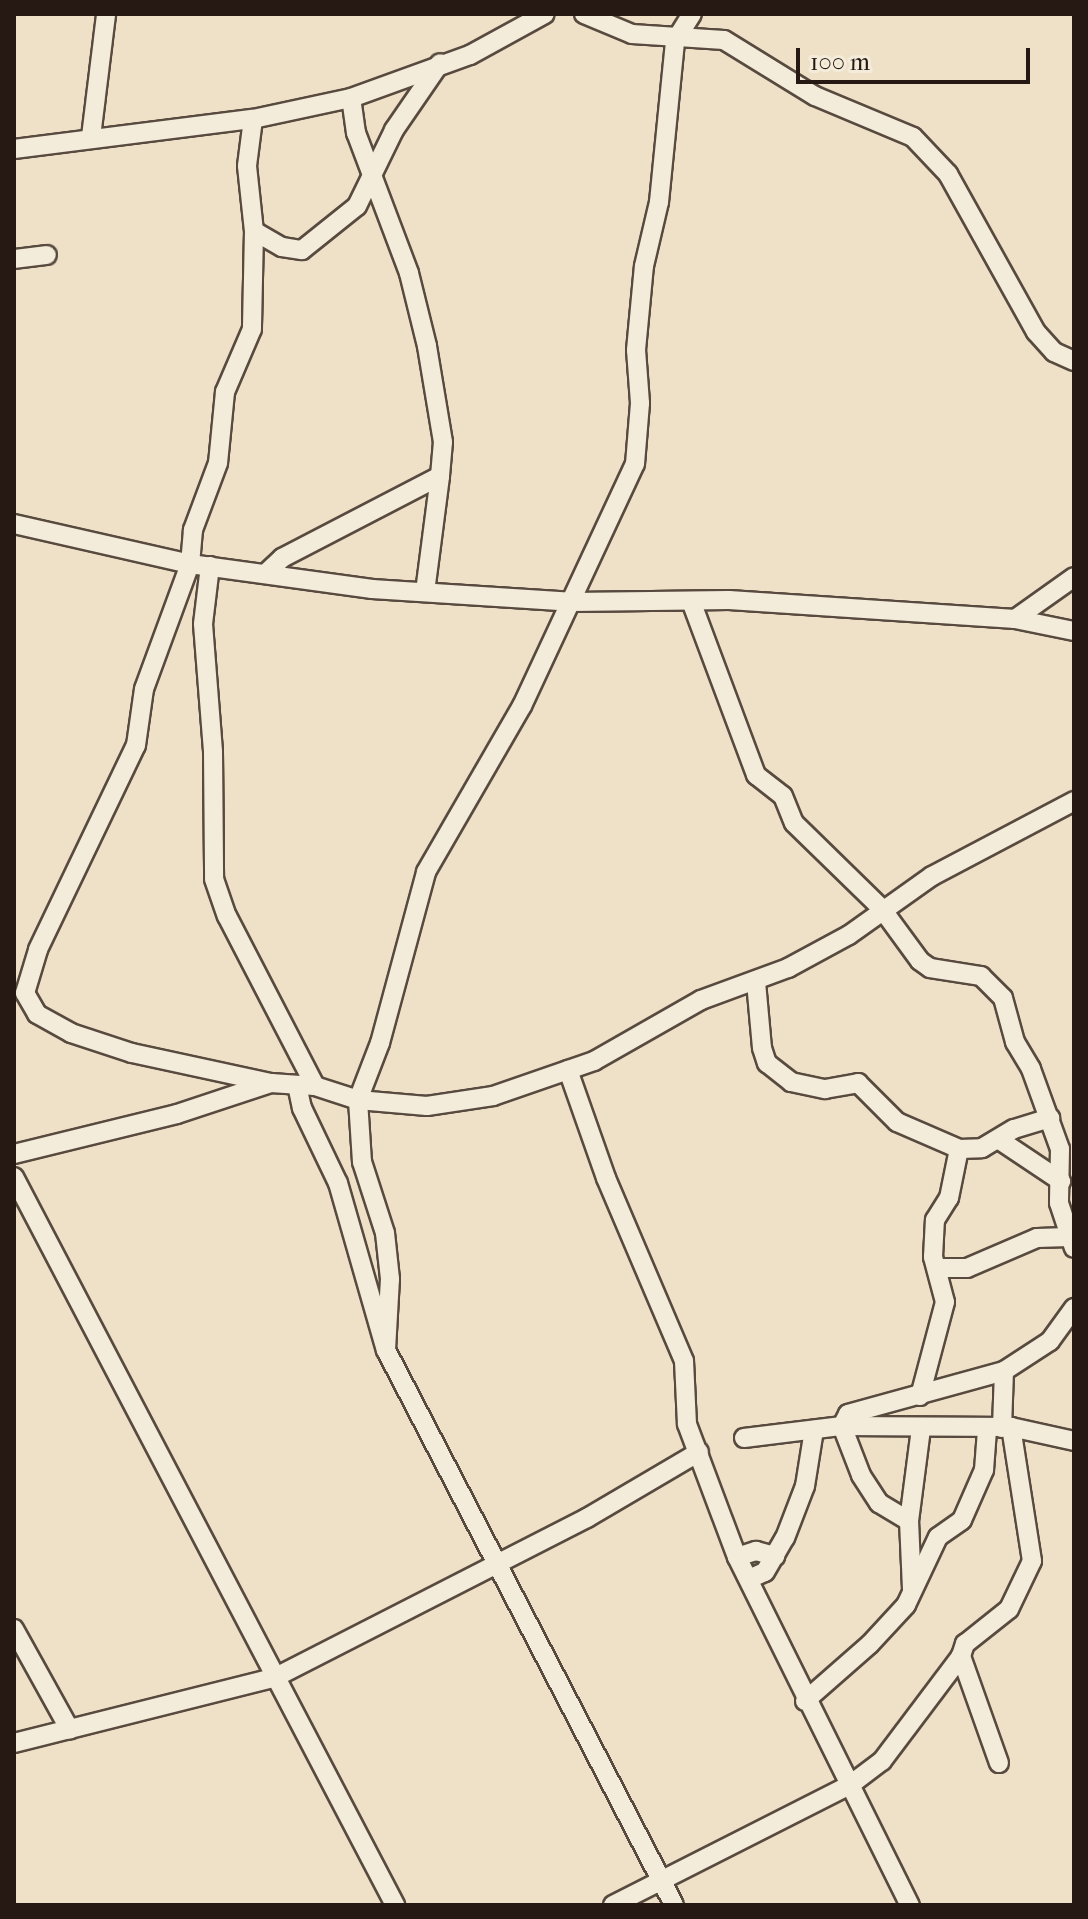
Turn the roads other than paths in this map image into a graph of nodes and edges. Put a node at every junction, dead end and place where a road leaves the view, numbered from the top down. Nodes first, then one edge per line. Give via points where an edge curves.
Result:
1 (106, 14) edge
2 (545, 14) edge
3 (584, 14) edge
4 (692, 14) edge
5 (675, 41) junction
6 (440, 63) junction
7 (351, 98) junction
8 (253, 119) junction
9 (91, 137) junction
10 (14, 149) edge
11 (372, 177) junction
12 (254, 231) junction
13 (47, 255) dead end
14 (14, 259) edge
15 (1074, 361) edge
16 (440, 476) junction
17 (14, 524) edge
18 (190, 564) junction
19 (210, 566) junction
20 (265, 574) junction
21 (1074, 577) edge
22 (425, 592) junction
23 (691, 601) junction
24 (571, 602) junction
25 (1015, 619) junction
26 (1074, 631) edge
27 (1074, 801) edge
28 (882, 909) junction
29 (756, 982) junction
30 (19, 992) edge
31 (568, 1070) junction
32 (271, 1083) junction
33 (306, 1086) junction
34 (358, 1100) junction
35 (1050, 1118) junction
36 (998, 1139) junction
37 (959, 1149) junction
38 (14, 1154) edge
39 (14, 1177) edge
40 (1061, 1181) junction
41 (1071, 1243) edge
42 (938, 1268) junction
43 (1074, 1308) edge
44 (386, 1350) junction
45 (1004, 1371) junction
46 (920, 1396) junction
47 (842, 1426) junction
48 (1000, 1428) junction
49 (921, 1429) junction
50 (814, 1430) junction
51 (744, 1438) dead end
52 (1074, 1441) edge
53 (699, 1452) junction
54 (909, 1521) junction
55 (775, 1556) junction
56 (737, 1557) junction
57 (496, 1561) junction
58 (749, 1579) junction
59 (912, 1589) junction
60 (14, 1629) edge
61 (961, 1656) junction
62 (276, 1677) junction
63 (805, 1701) junction
64 (70, 1730) junction
65 (14, 1743) edge
66 (999, 1763) dead end
67 (850, 1785) junction
68 (662, 1882) junction
69 (395, 1905) edge
70 (613, 1905) edge
71 (674, 1905) edge
72 (910, 1905) edge

1 - 9 street
2 - 6 street via 470,55
3 - 5 street via 632,34
4 - 5 street
5 - 15 street via 724,40 815,96 913,137 948,174 1036,332 1054,352
5 - 24 street via 659,202 644,266 636,350 640,403 635,464
6 - 7 street
6 - 11 street via 394,130
7 - 8 street
7 - 11 street via 356,133
8 - 9 street
8 - 12 street via 247,166
9 - 10 street
11 - 12 street via 357,206 302,250 282,247
11 - 16 street via 409,273 427,346 443,442
12 - 18 street via 252,329 225,392 218,463 193,530
13 - 14 street
16 - 20 street via 282,558
16 - 22 street
17 - 18 street
18 - 19 street
18 - 30 street via 144,689 136,745
19 - 20 street
19 - 33 street via 203,624 213,752 214,879
20 - 22 street
21 - 25 street
22 - 24 street
23 - 24 street
23 - 25 street
23 - 28 street via 748,762 783,796 794,823 832,865
24 - 34 street via 522,706 426,872 380,1043
25 - 26 street
27 - 28 street via 991,842
28 - 29 street via 849,935
28 - 35 street via 930,968 981,976 1003,998 1015,1042
29 - 31 street via 701,1000 594,1061
29 - 37 street via 762,1048 767,1063 784,1077 825,1089 858,1083 897,1122
30 - 32 street via 37,1014 71,1033 132,1053
31 - 34 street via 493,1096 427,1106
31 - 53 street via 606,1178 684,1361 684,1409
32 - 33 street
32 - 38 street via 177,1114
33 - 34 street
33 - 44 street via 302,1108 338,1183
34 - 44 street via 362,1162 385,1233 390,1279
35 - 36 street
35 - 40 street
36 - 37 street via 982,1148
36 - 40 street
37 - 42 street via 949,1198 935,1220 933,1257
39 - 62 street
40 - 41 street via 1059,1203
41 - 42 street via 1037,1238 967,1268
42 - 46 street via 945,1302
43 - 45 street via 1050,1341
44 - 57 street
45 - 46 street
45 - 48 street
46 - 47 street via 856,1411
47 - 49 street
47 - 50 street
47 - 54 street via 879,1503
48 - 49 street
48 - 52 street
48 - 59 street via 962,1520 938,1537
48 - 61 street via 1032,1561 1009,1609 965,1644
49 - 54 street
50 - 51 street
50 - 55 street via 805,1486
53 - 56 street
53 - 57 street via 587,1518
54 - 59 street
55 - 56 street via 756,1551
55 - 58 street via 765,1572
56 - 58 street
57 - 62 street
57 - 68 street
58 - 63 street
59 - 63 street via 906,1605 870,1644
60 - 64 street
61 - 66 street
61 - 67 street via 882,1761
62 - 64 street
62 - 69 street
63 - 67 street
64 - 65 street
67 - 68 street
67 - 72 street
68 - 70 street
68 - 71 street

